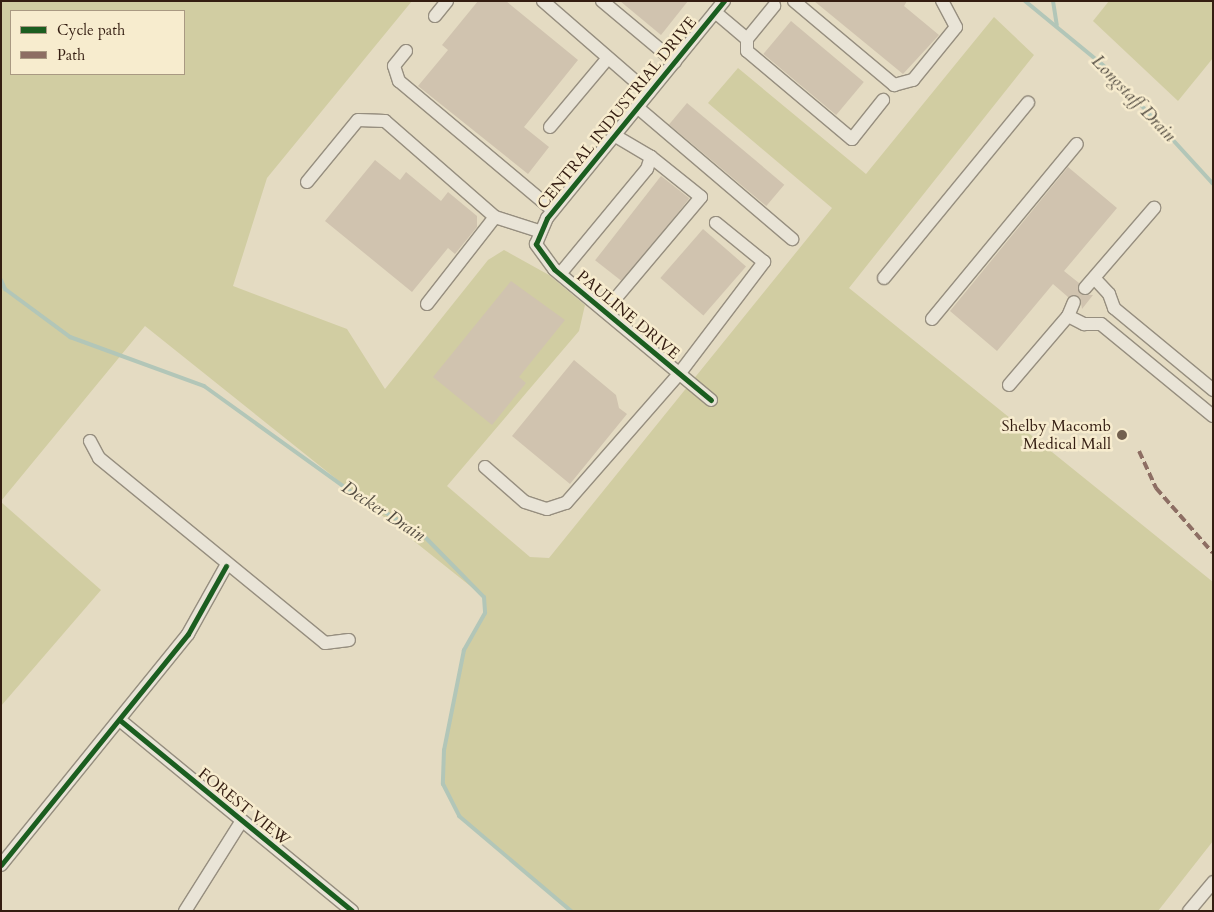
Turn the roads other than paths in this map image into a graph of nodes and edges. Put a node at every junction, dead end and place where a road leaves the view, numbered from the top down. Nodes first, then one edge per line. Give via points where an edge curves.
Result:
1 (447, 1) edge
2 (543, 1) edge
3 (602, 1) edge
4 (724, 1) edge
5 (794, 1) edge
6 (942, 1) edge
7 (774, 6) dead end
8 (715, 12) junction
9 (435, 16) dead end
10 (747, 39) junction
11 (406, 51) dead end
12 (608, 58) junction
13 (675, 62) junction
14 (649, 93) junction
15 (883, 100) dead end
16 (1028, 103) dead end
17 (637, 107) junction
18 (550, 127) dead end
19 (614, 135) junction
20 (1077, 144) dead end
21 (651, 158) junction
22 (307, 182) dead end
23 (1154, 208) dead end
24 (553, 210) junction
25 (495, 217) junction
26 (716, 223) dead end
27 (540, 231) junction
28 (792, 239) dead end
29 (536, 244) joint
30 (560, 274) junction
31 (884, 278) dead end
32 (1096, 280) junction
33 (1085, 288) dead end
34 (1074, 302) dead end
35 (427, 304) dead end
36 (1114, 308) junction
37 (605, 312) junction
38 (1068, 316) junction
39 (932, 319) dead end
40 (1101, 324) junction
41 (1184, 366) junction
42 (679, 374) junction
43 (1171, 382) junction
44 (1009, 385) dead end
45 (1213, 390) edge
46 (711, 400) dead end
47 (1213, 416) edge
48 (90, 441) dead end
49 (485, 467) dead end
50 (226, 566) junction
51 (349, 640) dead end
52 (121, 721) junction
53 (241, 822) junction
54 (1, 865) edge
55 (1213, 882) edge
56 (185, 911) edge
57 (352, 911) edge
58 (1189, 911) edge

1 - 9 street
2 - 12 street
3 - 13 street
4 - 8 street, CENTRAL INDUSTRIAL DRIVE
5 - 6 street via 894,85 913,80 956,27
7 - 10 street
8 - 10 street
8 - 13 street, CENTRAL INDUSTRIAL DRIVE
10 - 15 street via 746,51 852,139
11 - 24 street via 394,66 399,80
12 - 14 street
12 - 18 street
13 - 14 street, CENTRAL INDUSTRIAL DRIVE
14 - 17 street, CENTRAL INDUSTRIAL DRIVE
16 - 31 street
17 - 19 street, CENTRAL INDUSTRIAL DRIVE
17 - 28 street
19 - 21 street
19 - 24 street, CENTRAL INDUSTRIAL DRIVE
20 - 39 street
21 - 30 street via 647,169
21 - 37 street via 701,197
22 - 25 street via 358,120 385,122
23 - 32 street
24 - 27 street, CENTRAL INDUSTRIAL DRIVE
25 - 27 street
25 - 35 street
26 - 42 street via 764,262
27 - 29 street, CENTRAL INDUSTRIAL DRIVE
29 - 30 street, PAULINE DRIVE
30 - 37 street, PAULINE DRIVE
32 - 33 street
32 - 36 street via 1109,294
34 - 38 street
36 - 40 street via 1107,322
36 - 41 street
37 - 42 street, PAULINE DRIVE
38 - 40 street via 1084,324
38 - 44 street
40 - 43 street
41 - 43 street
41 - 45 street
42 - 46 street, PAULINE DRIVE
42 - 49 street via 566,503 547,509 525,502
43 - 47 street
48 - 50 street via 99,458
50 - 51 street via 325,643
50 - 52 street via 188,634
52 - 53 street, FOREST VIEW
52 - 54 street
53 - 56 street
53 - 57 street, FOREST VIEW
55 - 58 street

